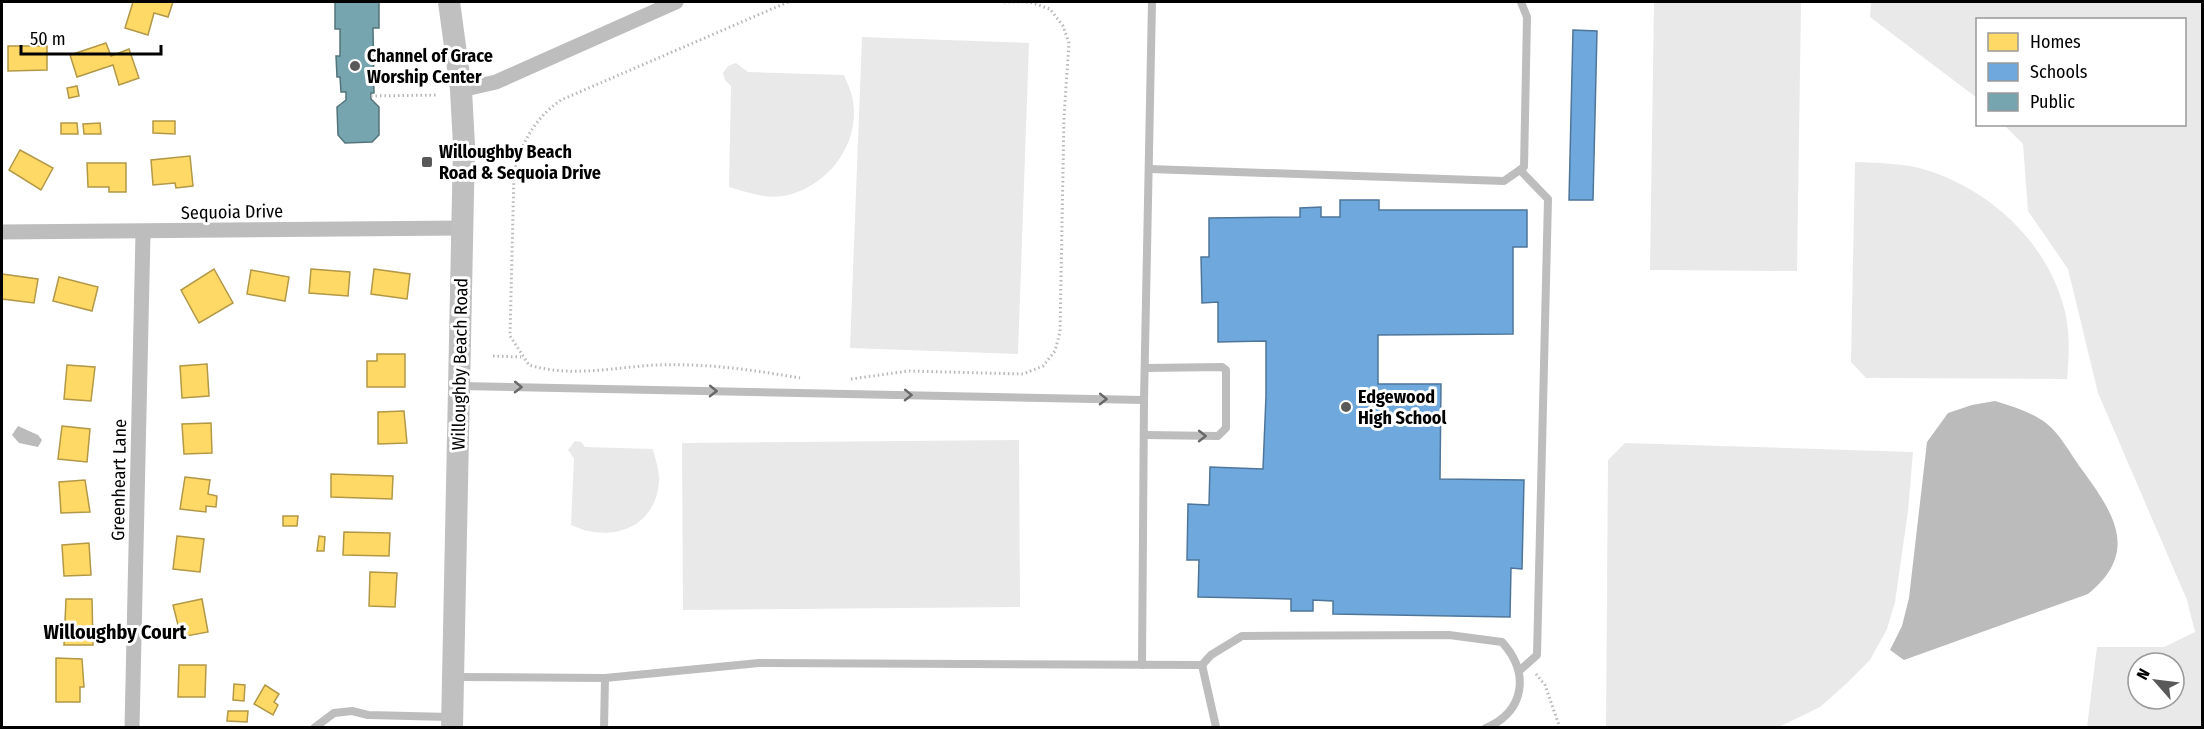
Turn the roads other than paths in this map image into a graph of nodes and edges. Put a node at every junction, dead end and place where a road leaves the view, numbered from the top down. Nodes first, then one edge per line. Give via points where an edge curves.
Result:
1 (449, 2) edge
2 (676, 2) edge
3 (1152, 2) edge
4 (1521, 2) edge
5 (461, 90) junction
6 (1149, 169) junction
7 (1520, 170) junction
8 (464, 228) junction
9 (2, 232) edge
10 (143, 233) junction
11 (1145, 368) junction
12 (460, 386) junction
13 (1144, 400) junction
14 (1143, 435) junction
15 (1142, 665) junction
16 (1202, 665) junction
17 (1519, 671) junction
18 (452, 677) junction
19 (605, 678) junction
20 (452, 722) edge
21 (1216, 727) edge
22 (132, 728) edge
23 (314, 728) edge
24 (604, 728) edge
25 (1486, 728) edge

1 - 5 street, Willoughby Beach Road
2 - 5 street via 496,82
3 - 6 lane
4 - 7 lane via 1527,17 1524,167
5 - 8 street, Willoughby Beach Road
6 - 7 lane via 1504,181
6 - 11 lane
7 - 17 lane via 1548,199 1536,656
8 - 10 street, Sequoia Drive
8 - 12 street, Willoughby Beach Road
9 - 10 street, Sequoia Drive
10 - 22 street, Greenheart Lane
11 - 13 lane
14 -> 11 lane via 1218,436 1226,428 1226,370
12 -> 13 lane
12 - 18 street, Willoughby Beach Road
13 - 14 lane
14 - 15 lane
15 - 16 lane
15 - 19 lane via 759,663
16 - 17 lane via 1242,636 1449,635 1502,642 1515,656
16 - 21 lane
17 - 25 lane via 1518,697 1500,721
18 - 19 lane
18 - 20 street, Willoughby Beach Road
19 - 24 lane
20 - 23 lane via 352,711 334,713

